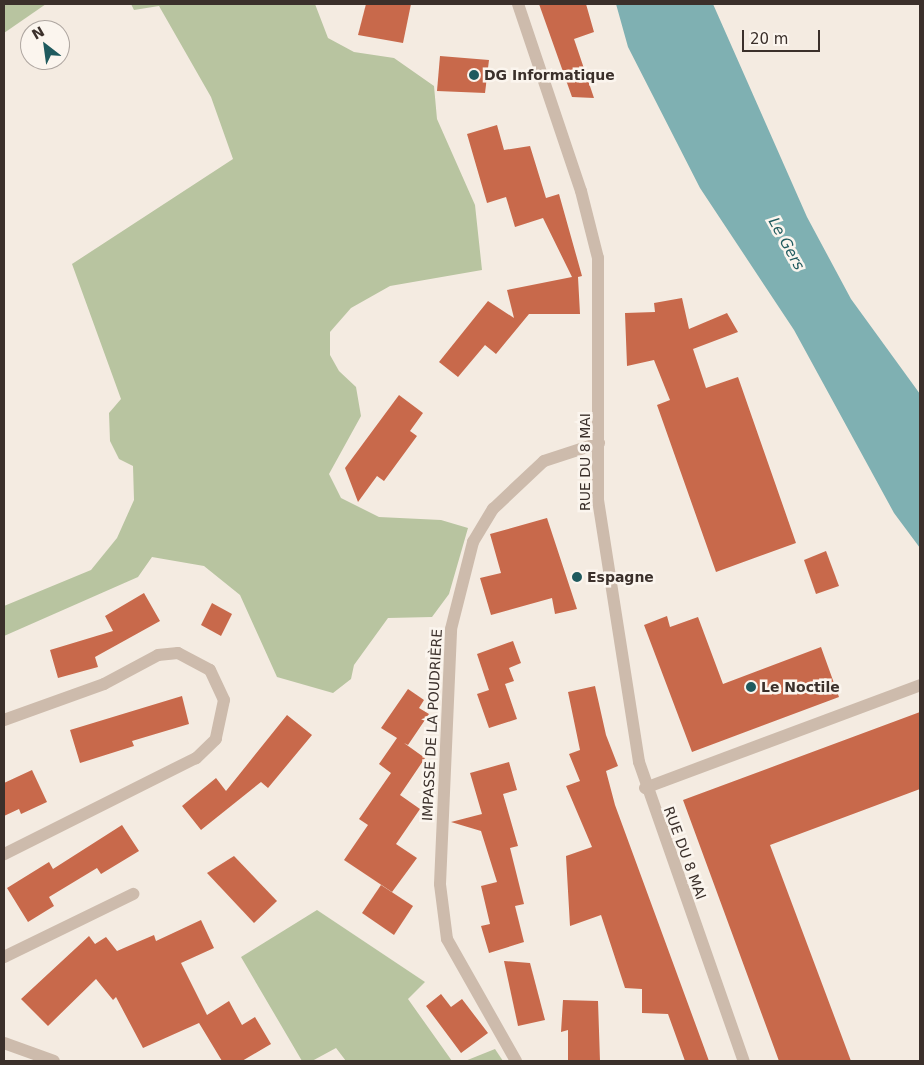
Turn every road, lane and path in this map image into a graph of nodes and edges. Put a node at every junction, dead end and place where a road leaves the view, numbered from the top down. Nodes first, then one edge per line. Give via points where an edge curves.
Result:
1 (518, 4) edge
2 (599, 443) junction
3 (920, 685) edge
4 (4, 720) edge
5 (645, 788) junction
6 (4, 854) edge
7 (133, 894) dead end
8 (4, 957) edge
9 (4, 1043) edge
10 (54, 1061) edge
11 (516, 1061) edge
12 (744, 1061) edge

1 - 2 street, RUE DU 8 MAI via 578,183 598,258
2 - 5 street, RUE DU 8 MAI via 598,500 610,601
2 - 11 street, IMPASSE DE LA POUDRIÈRE via 544,461 493,509 473,542 451,629 440,884 447,939
3 - 5 street
4 - 6 street via 104,684 158,655 178,653 210,670 224,700 216,739 196,758
5 - 12 street, RUE DU 8 MAI
7 - 8 street
9 - 10 street

